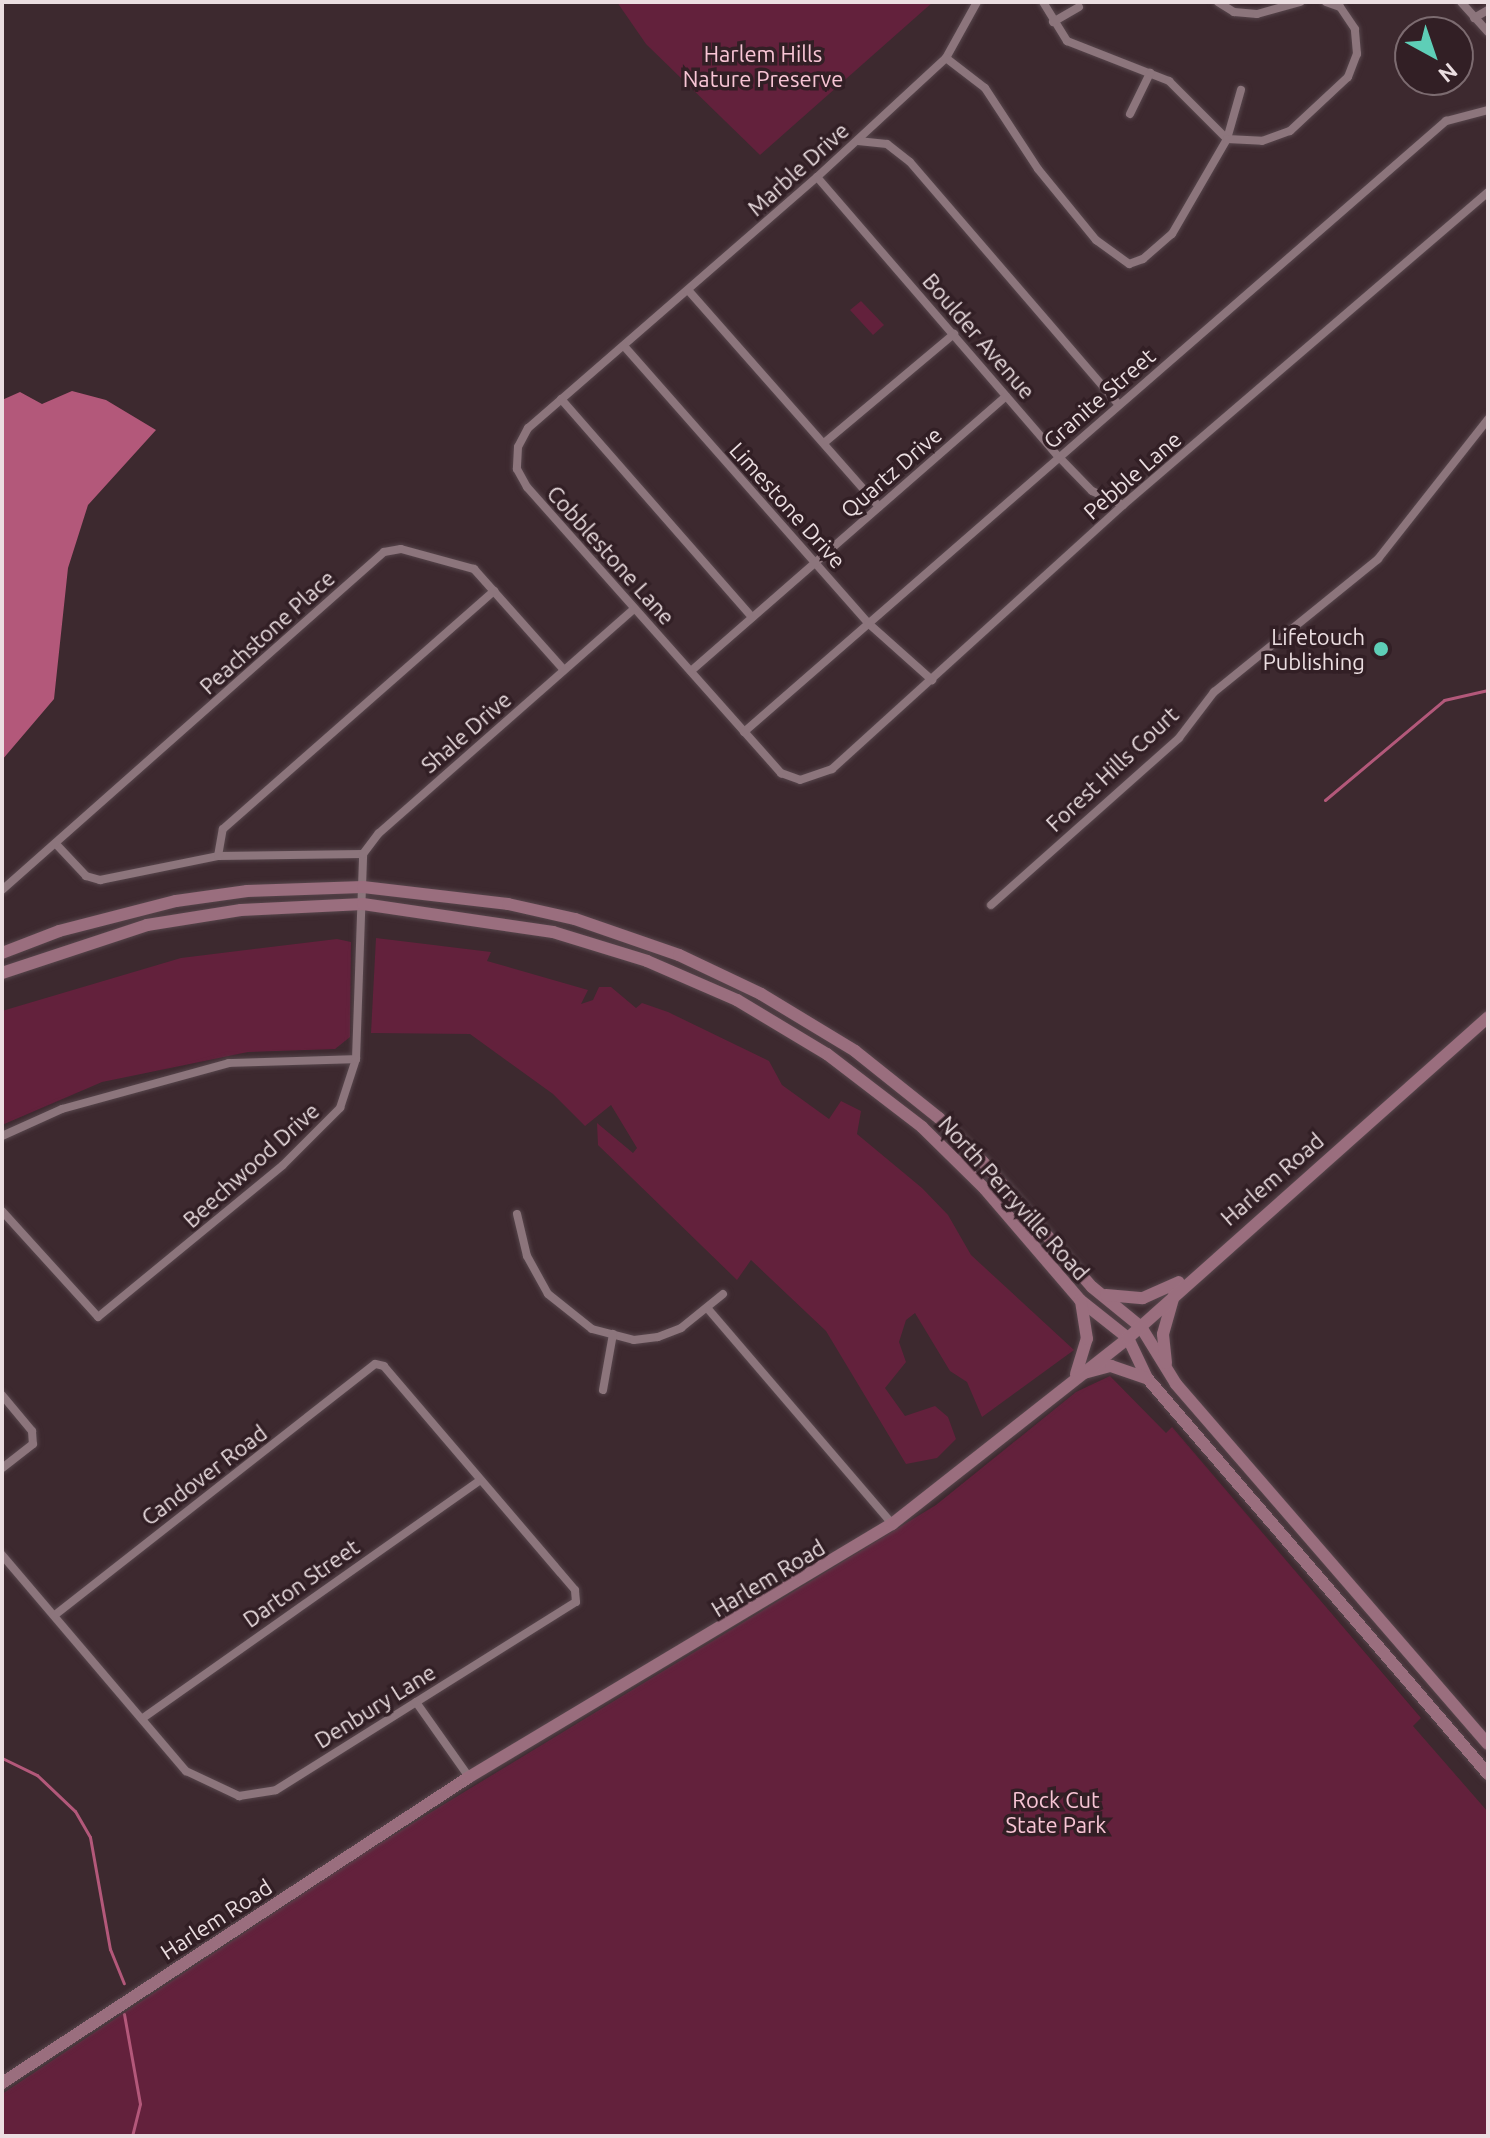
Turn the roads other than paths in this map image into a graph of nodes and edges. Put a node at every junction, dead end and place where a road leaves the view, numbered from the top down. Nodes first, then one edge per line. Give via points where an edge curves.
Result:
1 (977, 2) edge
2 (1043, 2) edge
3 (1218, 2) edge
4 (1300, 2) edge
5 (1326, 2) edge
6 (1079, 7) dead end
7 (1488, 10) edge
8 (1474, 18) joint
9 (1053, 22) junction
10 (1488, 30) edge
11 (946, 58) junction
12 (1150, 73) junction
13 (1241, 90) dead end
14 (1488, 110) edge
15 (1130, 114) dead end
16 (1227, 139) junction
17 (858, 141) junction
18 (817, 177) junction
19 (1488, 192) edge
20 (688, 290) junction
21 (954, 334) junction
22 (624, 346) junction
23 (1006, 396) junction
24 (561, 399) junction
25 (1118, 404) junction
26 (1488, 419) edge
27 (824, 443) junction
28 (1059, 457) junction
29 (1123, 505) junction
30 (879, 507) junction
31 (815, 562) junction
32 (494, 591) junction
33 (634, 609) junction
34 (752, 617) junction
35 (868, 623) junction
36 (564, 670) junction
37 (691, 671) junction
38 (932, 680) junction
39 (744, 732) junction
40 (800, 780) joint
41 (56, 844) junction
42 (363, 854) junction
43 (218, 856) junction
44 (363, 887) junction
45 (2, 890) edge
46 (363, 904) junction
47 (991, 905) dead end
48 (2, 953) edge
49 (2, 973) edge
50 (1488, 1017) edge
51 (356, 1059) junction
52 (2, 1136) edge
53 (2, 1211) edge
54 (517, 1214) dead end
55 (1196, 1273) junction
56 (1092, 1287) junction
57 (723, 1294) dead end
58 (1080, 1300) junction
59 (708, 1309) junction
60 (1141, 1327) junction
61 (613, 1334) junction
62 (1128, 1338) junction
63 (1074, 1378) junction
64 (1147, 1378) junction
65 (1176, 1384) junction
66 (603, 1390) dead end
67 (2, 1395) edge
68 (2, 1468) edge
69 (480, 1480) junction
70 (892, 1524) junction
71 (2, 1555) edge
72 (55, 1615) junction
73 (416, 1702) junction
74 (143, 1718) junction
75 (1488, 1744) edge
76 (1488, 1774) edge
77 (469, 1777) junction
78 (2, 2083) edge

1 - 11 street, Marble Drive
2 - 9 street
3 - 4 street via 1234,12 1257,14
5 - 16 street via 1340,7 1355,29 1357,54 1348,77 1290,131 1262,141
6 - 9 street
7 - 8 street
8 - 10 street
9 - 12 street via 1067,41 1087,52
11 - 16 street via 985,88 1038,169 1096,240 1129,264 1172,234
11 - 17 street, Marble Drive
12 - 15 street
12 - 16 street via 1169,81
13 - 16 street
14 - 25 street, Granite Street via 1446,121
17 - 18 street, Marble Drive
17 - 25 street via 887,144 910,162
18 - 20 street, Marble Drive
18 - 21 street, Boulder Avenue
19 - 29 street, Pebble Lane
20 - 22 street, Marble Drive
20 - 27 street
21 - 23 street, Boulder Avenue
21 - 27 street
22 - 24 street, Cobblestone Lane
22 - 31 street, Limestone Drive
23 - 28 street, Boulder Avenue
23 - 30 street, Quartz Drive
24 - 33 street, Cobblestone Lane via 528,428 518,447 517,469
24 - 34 street
25 - 28 street, Granite Street
26 - 47 street, Forest Hills Court via 1378,559 1214,692 1179,738
27 - 30 street
28 - 29 street, Boulder Avenue via 1092,491
28 - 35 street, Granite Street
29 - 38 street, Pebble Lane
30 - 31 street, Quartz Drive
31 - 34 street, Quartz Drive
31 - 35 street, Limestone Drive
32 - 36 street, Peachstone Place
32 - 41 street, Peachstone Place via 474,569 401,549 384,552
32 - 43 street via 223,829
33 - 36 street, Shale Drive
33 - 37 street, Cobblestone Lane
34 - 37 street, Quartz Drive
35 - 38 street, Limestone Drive
35 - 39 street, Granite Street
36 - 42 street, Shale Drive via 379,833
37 - 39 street, Cobblestone Lane
38 - 40 street, Pebble Lane via 832,769
39 - 40 street, Cobblestone Lane via 781,773
41 - 43 street via 86,876 100,880
41 - 45 street, Peachstone Place
42 - 43 street
42 - 44 street
44 - 46 street
44 - 48 main road, North Perryville Road via 247,891 176,901 59,931
44 - 56 main road, North Perryville Road via 495,902 575,919 679,955 761,994 855,1051 939,1118
46 - 49 main road, North Perryville Road via 241,910 147,925
46 - 51 street, Beechwood Drive
46 - 58 main road, North Perryville Road via 553,932 647,961 737,1000 827,1054 922,1127 985,1189
50 - 55 main road, Harlem Road
51 - 52 street via 229,1063 121,1089
51 - 53 street, Beechwood Drive via 340,1108 294,1154 98,1317
54 - 61 street via 527,1256 548,1294 592,1329
55 - 56 main road via 1143,1298 1113,1297
55 - 60 main road, Harlem Road
55 - 65 main road via 1174,1295 1163,1334
56 - 60 main road, North Perryville Road
57 - 59 street
58 - 62 main road, North Perryville Road
58 - 63 main road via 1087,1339
59 - 61 street via 658,1337 634,1340
59 - 70 street
60 - 62 main road, Harlem Road
60 - 65 main road, North Perryville Road
61 - 66 street
62 - 63 main road, Harlem Road
62 - 64 main road, North Perryville Road
63 - 64 main road via 1111,1366
63 - 70 main road, Harlem Road via 982,1457
64 - 76 main road, North Perryville Road
65 - 75 main road, North Perryville Road
67 - 68 street via 32,1431 33,1444
69 - 72 street, Candover Road via 384,1366 375,1364
69 - 73 street, Denbury Lane via 575,1590 576,1602
69 - 74 street, Darton Street
70 - 77 main road, Harlem Road
71 - 72 street
72 - 74 street
73 - 74 street, Denbury Lane via 276,1790 239,1796 186,1771
73 - 77 street
77 - 78 main road, Harlem Road

